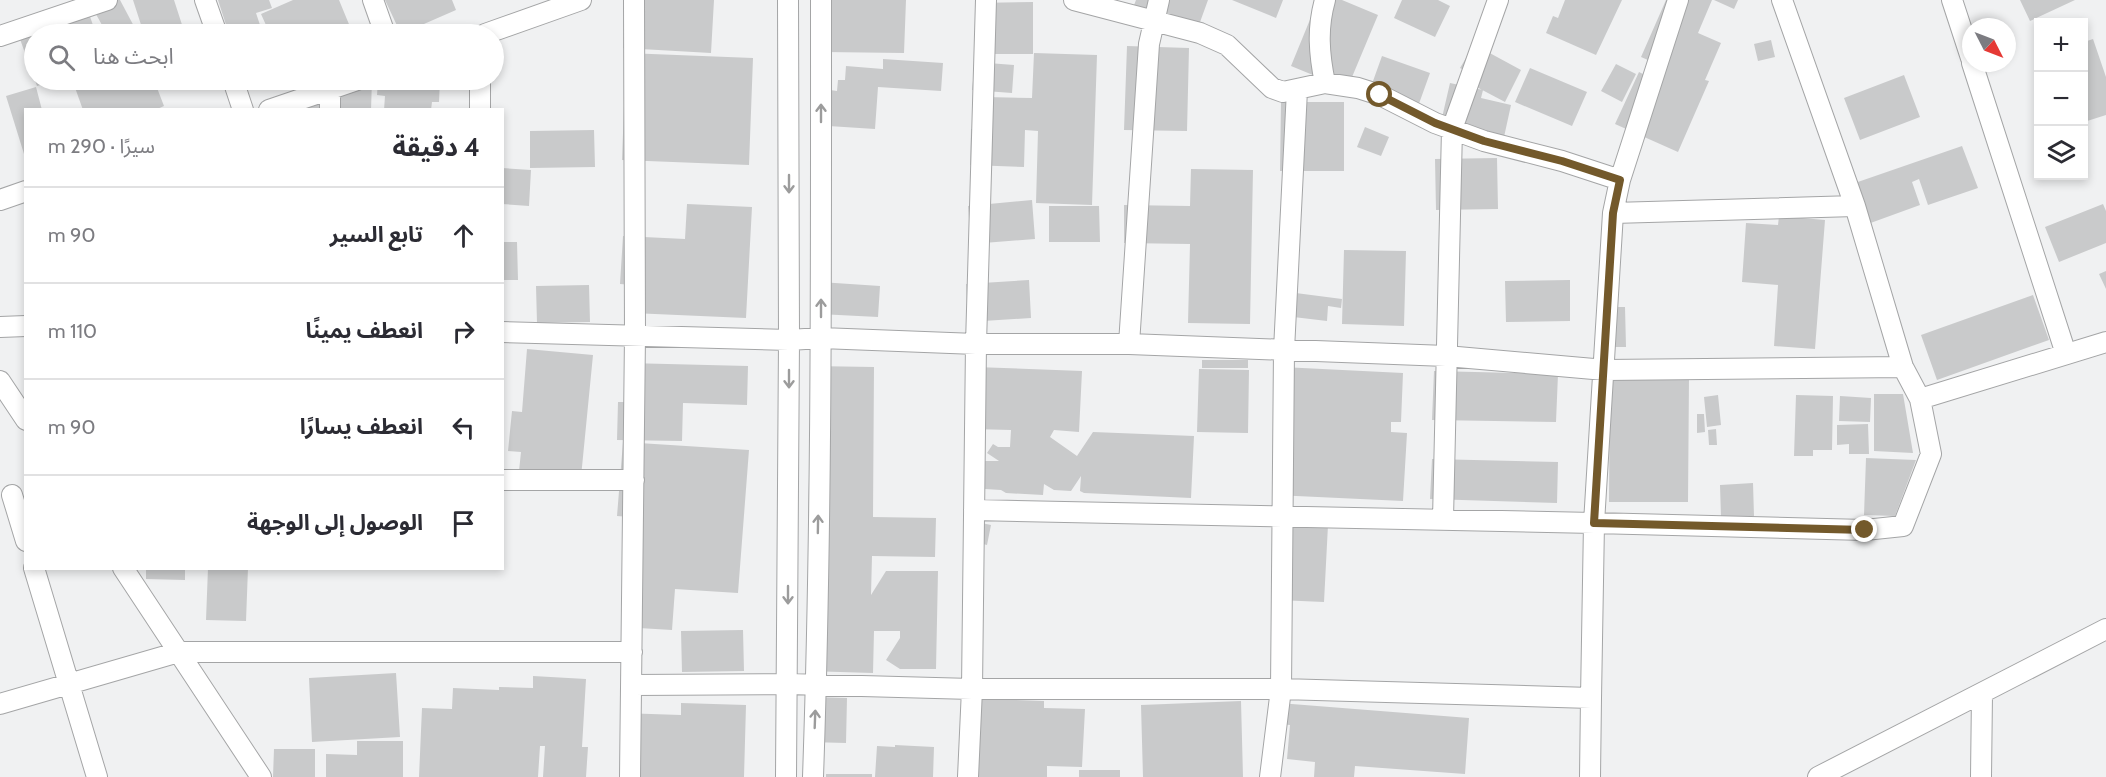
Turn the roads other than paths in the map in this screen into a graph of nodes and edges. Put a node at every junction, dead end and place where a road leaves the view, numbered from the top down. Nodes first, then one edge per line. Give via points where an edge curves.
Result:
1 (107, 0) edge
2 (205, 0) edge
3 (374, 0) edge
4 (581, 0) edge
5 (634, 0) edge
6 (789, 0) edge
7 (820, 0) edge
8 (986, 0) edge
9 (1074, 0) edge
10 (1159, 0) edge
11 (1325, 0) edge
12 (1498, 0) edge
13 (1678, 0) edge
14 (1952, 0) edge
15 (1789, 3) edge
16 (1153, 22) junction
17 (36, 24) edge
18 (213, 24) edge
19 (382, 24) edge
20 (504, 27) edge
21 (24, 28) edge
22 (1962, 31) edge
23 (0, 36) edge
24 (1975, 72) edge
25 (1325, 83) junction
26 (236, 90) edge
27 (327, 90) edge
28 (330, 90) edge
29 (480, 90) edge
30 (1297, 90) junction
31 (242, 108) edge
32 (275, 108) edge
33 (330, 108) edge
34 (480, 108) edge
35 (1452, 129) junction
36 (1620, 180) junction
37 (24, 192) edge
38 (0, 200) edge
39 (1855, 206) junction
40 (1613, 213) junction
41 (24, 326) edge
42 (0, 327) edge
43 (504, 333) edge
44 (635, 334) junction
45 (821, 338) junction
46 (789, 340) junction
47 (2106, 342) edge
48 (976, 344) junction
49 (1129, 344) junction
50 (1284, 350) junction
51 (2066, 354) junction
52 (1446, 356) junction
53 (1903, 367) junction
54 (1605, 370) junction
55 (0, 381) edge
56 (1920, 399) junction
57 (24, 417) edge
58 (504, 480) edge
59 (634, 480) junction
60 (12, 495) edge
61 (974, 510) junction
62 (1283, 517) junction
63 (1443, 519) junction
64 (1594, 523) junction
65 (24, 534) edge
66 (35, 570) edge
67 (124, 570) edge
68 (2106, 629) edge
69 (179, 652) junction
70 (632, 652) junction
71 (69, 684) junction
72 (632, 684) junction
73 (788, 684) junction
74 (816, 686) junction
75 (972, 689) junction
76 (1281, 689) junction
77 (1982, 694) junction
78 (1591, 698) junction
79 (0, 704) edge
80 (1820, 776) edge
81 (97, 777) edge
82 (261, 777) edge
83 (630, 777) edge
84 (786, 777) edge
85 (813, 777) edge
86 (968, 777) edge
87 (1270, 777) edge
88 (1590, 777) edge
89 (1981, 777) edge

1 - 17 street
2 - 18 street
3 - 19 street
4 - 20 street
5 - 44 street
6 -> 46 street
45 -> 7 street
8 - 48 street
9 - 16 street
10 - 16 street
11 - 25 street via 1319,45
12 - 35 street
13 - 36 street
14 - 22 street
15 - 39 street
16 - 30 street via 1200,33 1227,45 1272,88 1283,92
16 - 49 street
21 - 23 street
24 - 51 street
25 - 30 street
25 - 35 street via 1380,95
26 - 31 street
27 - 32 street
28 - 33 street
29 - 34 street
30 - 50 street
35 - 36 street
35 - 52 street
36 - 40 street
37 - 38 street
39 - 40 street
39 - 53 street
40 - 54 street
41 - 42 street
43 - 44 street
44 - 46 street
44 - 59 street
45 - 46 street
45 - 48 street
74 -> 45 street
46 -> 73 street
47 - 51 street
48 - 49 street
48 - 61 street
49 - 50 street
50 - 52 street
50 - 62 street
51 - 56 street
52 - 54 street
52 - 63 street
53 - 54 street
53 - 56 street
54 - 64 street
55 - 57 street
56 - 64 street via 1931,454 1903,526 1865,530
58 - 59 street
59 - 70 street
60 - 65 street
61 - 62 street
61 - 75 street
62 - 63 street
62 - 76 street
63 - 64 street
64 - 78 street
66 - 71 street
67 - 69 street
68 - 77 street
69 - 70 street
69 - 71 street
69 - 82 street
70 - 72 street
71 - 79 street
71 - 81 street
72 - 73 street
72 - 83 street
73 - 74 street
73 - 84 street
74 - 75 street
85 -> 74 street
75 - 76 street
75 - 86 street
76 - 78 street
76 - 87 street
77 - 80 street
77 - 89 street
78 - 88 street

